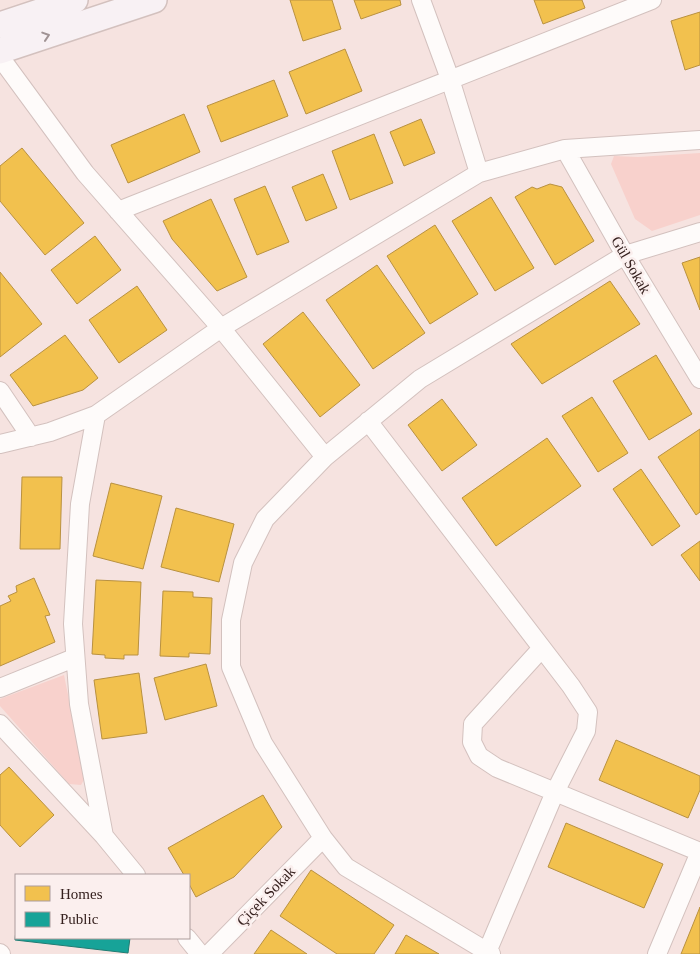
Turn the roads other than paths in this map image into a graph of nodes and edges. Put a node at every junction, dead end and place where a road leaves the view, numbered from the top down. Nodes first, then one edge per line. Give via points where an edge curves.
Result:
1 (75, 0) edge
2 (154, 0) edge
3 (421, 0) edge
4 (652, 0) edge
5 (0, 25) edge
6 (0, 51) edge
7 (0, 57) edge
8 (450, 79) junction
9 (700, 140) edge
10 (565, 149) junction
11 (478, 173) junction
12 (118, 210) junction
13 (700, 232) edge
14 (625, 255) junction
15 (220, 328) junction
16 (700, 379) edge
17 (0, 391) edge
18 (96, 415) junction
19 (368, 421) junction
20 (32, 437) junction
21 (0, 444) edge
22 (325, 457) junction
23 (542, 648) junction
24 (74, 658) junction
25 (0, 688) edge
26 (0, 724) edge
27 (8, 744) edge
28 (555, 792) junction
29 (104, 836) junction
30 (323, 838) junction
31 (700, 852) edge
32 (135, 874) edge
33 (188, 939) edge
34 (489, 953) edge
35 (200, 954) edge
36 (209, 954) edge
37 (657, 954) edge

1 - 5 main road
6 -> 2 main road
3 - 8 street
4 - 8 street
7 - 12 street via 85,174
8 - 11 street
8 - 12 street
9 - 10 street
10 - 11 street
10 - 14 street, Gül Sokak
11 - 15 street
12 - 15 street
13 - 14 street
14 - 16 street, Gül Sokak
14 - 19 street via 420,379
15 - 18 street
15 - 22 street
17 - 20 street
18 - 20 street
18 - 24 street via 80,504
19 - 22 street
19 - 23 street
20 - 21 street
22 - 30 street via 265,519 243,563 231,620 232,667 263,744
23 - 28 street via 588,712 586,731
23 - 28 street via 473,724 472,742 479,756 497,768
24 - 25 street
24 - 29 street via 92,783
26 - 27 street
27 - 29 street
28 - 31 street
28 - 34 street
29 - 32 street
30 - 34 street via 346,867
30 - 36 street, Çiçek Sokak
31 - 37 street
33 - 35 street

